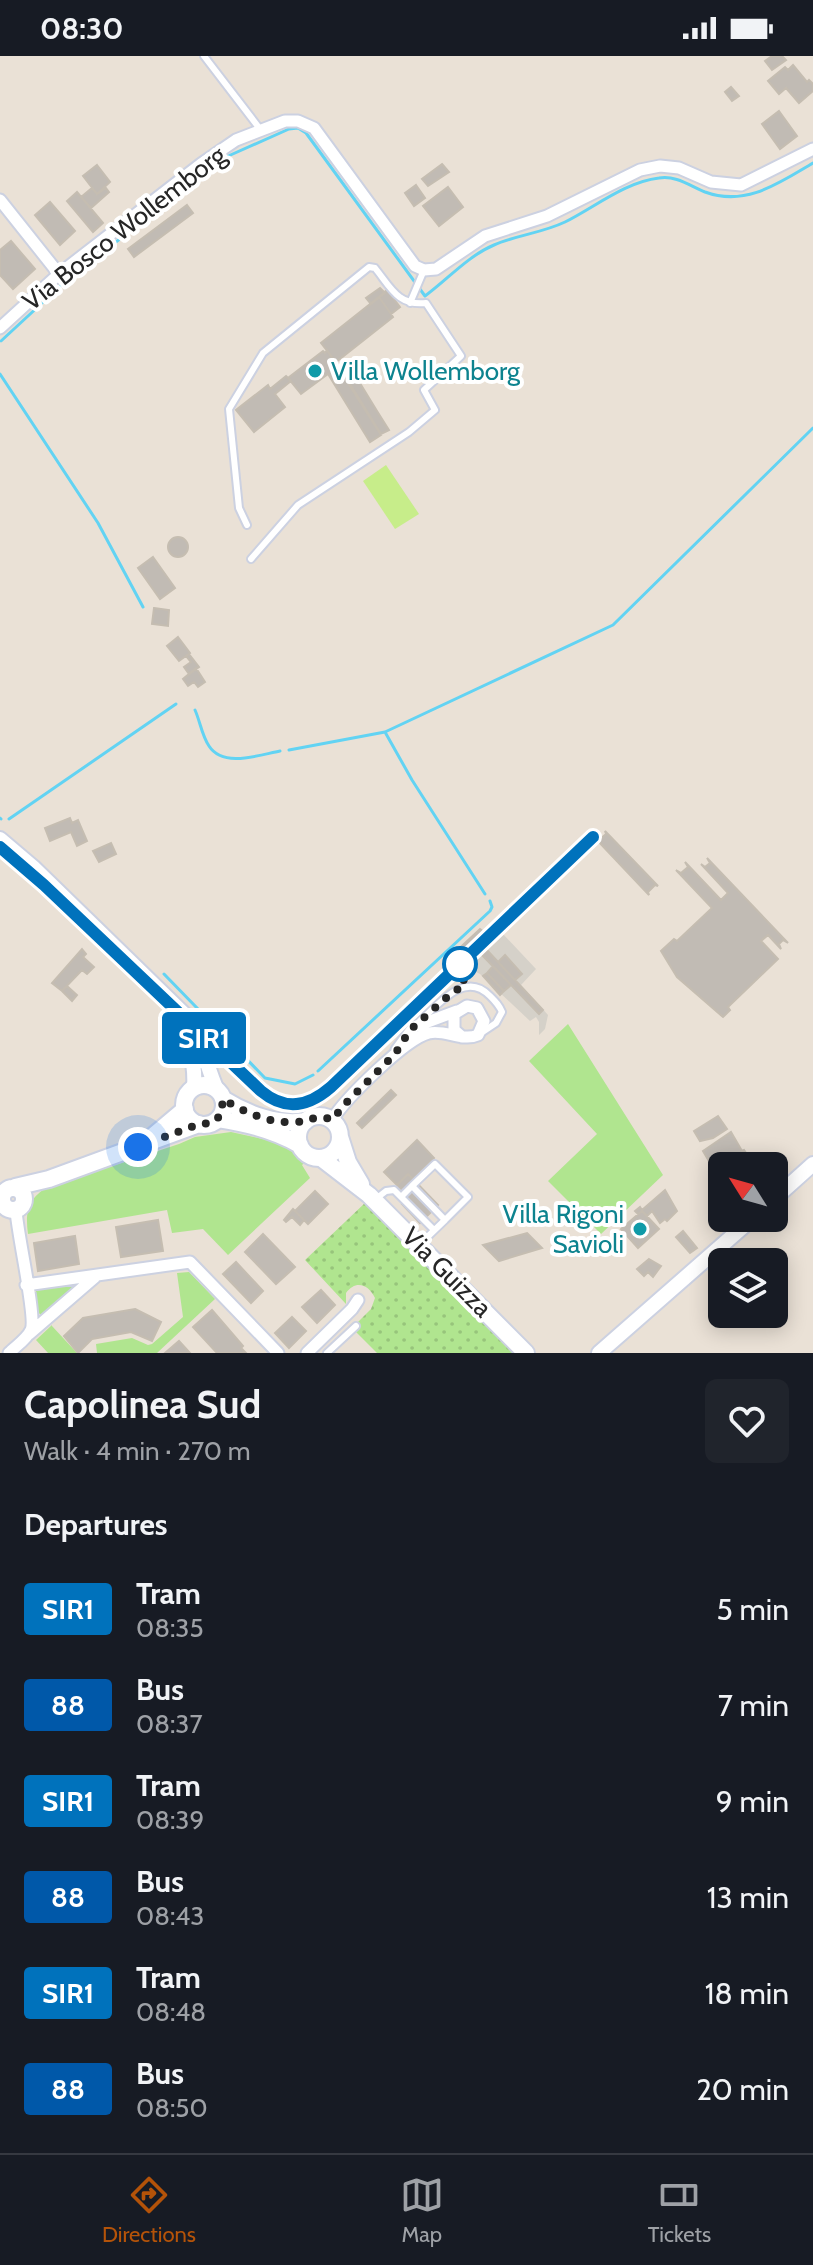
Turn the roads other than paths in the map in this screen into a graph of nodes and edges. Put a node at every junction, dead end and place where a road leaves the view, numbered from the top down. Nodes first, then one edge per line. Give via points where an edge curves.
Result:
1 (204, 56) edge
2 (260, 129) junction
3 (813, 149) edge
4 (0, 200) edge
5 (59, 274) junction
6 (422, 275) junction
7 (410, 303) junction
8 (0, 328) edge
9 (247, 525) dead end
10 (251, 559) dead end
11 (0, 839) edge
12 (0, 847) edge
13 (457, 1010) junction
14 (414, 1027) junction
15 (478, 1035) junction
16 (462, 1037) junction
17 (395, 1054) junction
18 (194, 1088) junction
19 (220, 1094) junction
20 (185, 1109) junction
21 (218, 1119) junction
22 (332, 1120) junction
23 (306, 1121) junction
24 (199, 1124) junction
25 (340, 1137) junction
26 (300, 1145) junction
27 (138, 1147) junction
28 (321, 1158) junction
29 (813, 1164) edge
30 (412, 1186) junction
31 (788, 1186) edge
32 (401, 1197) junction
33 (372, 1198) junction
34 (9, 1199) edge
35 (445, 1220) junction
36 (434, 1230) junction
37 (737, 1232) edge
38 (419, 1245) junction
39 (95, 1277) junction
40 (26, 1285) junction
41 (358, 1300) dead end
42 (356, 1326) dead end
43 (29, 1335) junction
44 (526, 1352) edge
45 (9, 1353) edge
46 (278, 1353) edge
47 (307, 1353) edge
48 (327, 1353) edge
49 (599, 1353) edge

1 - 2 lane
2 - 5 street, Via Bosco Wollemborg via 201,164
2 - 6 street, Via Bosco Wollemborg via 285,121 314,128
3 - 6 street via 741,185 711,182 679,168 640,170 547,216 485,236
4 - 5 street
5 - 8 street, Via Bosco Wollemborg
6 - 7 lane
7 - 9 lane via 369,267 263,353 228,417 239,508
7 - 10 lane via 426,303 461,356 424,390 435,410 298,505
11 - 19 street via 184,1014 201,1040
12 - 18 street via 172,1010 189,1046
13 - 14 street
13 - 15 street via 467,1006 480,1012 484,1021
13 - 16 street via 452,1025
14 - 15 lane via 454,991 471,986 483,989 501,1009 499,1020
14 - 17 street
15 - 16 street
16 - 17 street via 432,1032
17 - 22 street
18 - 19 main road via 206,1085
18 - 20 main road
19 - 21 main road via 224,1110
19 - 23 main road via 238,1108 281,1122
20 - 24 main road
20 - 27 main road
21 - 24 main road, Via Guizza
21 - 26 main road, Via Guizza
22 - 23 main road via 319,1116
22 - 25 main road, Via Guizza
23 - 26 main road via 299,1132
24 - 27 main road, Via Guizza
25 - 28 main road via 332,1153
25 - 33 main road, Via Guizza via 348,1162
26 - 28 main road, Via Guizza via 308,1155
27 - 34 main road, Via Guizza
28 - 33 main road, Via Guizza
29 - 31 street
30 - 32 lane
30 - 35 lane
30 - 35 lane via 435,1164 468,1197
32 - 33 lane via 394,1190
32 - 36 lane
33 - 38 main road, Via Guizza
34 - 40 street
35 - 36 lane
36 - 38 lane
37 - 49 street
38 - 44 main road, Via Guizza
39 - 40 street
39 - 43 street
39 - 46 street via 190,1262
40 - 43 street via 34,1319
41 - 47 street
42 - 48 lane
43 - 45 street

